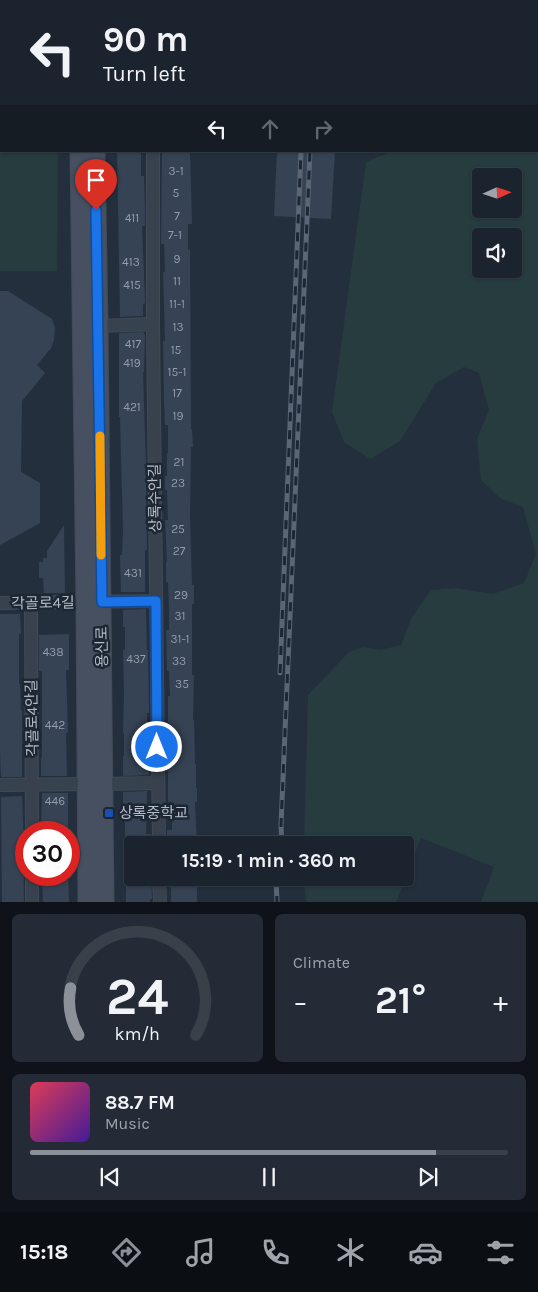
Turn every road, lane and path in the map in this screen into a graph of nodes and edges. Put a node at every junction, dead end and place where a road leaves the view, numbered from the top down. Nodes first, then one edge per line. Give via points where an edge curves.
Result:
1 (80, 152) edge
2 (95, 152) edge
3 (153, 152) edge
4 (153, 324) junction
5 (98, 326) junction
6 (156, 601) junction
7 (31, 602) junction
8 (94, 602) junction
9 (0, 604) edge
10 (158, 783) junction
11 (33, 784) junction
12 (96, 784) junction
13 (0, 785) edge
14 (32, 821) edge
15 (159, 836) edge
16 (32, 886) edge
17 (159, 886) edge
18 (32, 902) edge
19 (88, 902) edge
20 (104, 902) edge
21 (160, 902) edge

1 - 8 main road, 용신로
2 - 5 main road, 용신로
3 - 4 street, 상록수안길
4 - 5 street
4 - 6 street, 상록수안길
5 - 8 main road, 용신로
6 - 8 street, 각골로4길
6 - 10 street, 상록수안길
7 - 8 street, 각골로4길
7 - 9 street, 각골로4길
7 - 11 street, 각골로4안길
8 - 12 main road, 용신로
10 - 12 street
10 - 15 street, 상록수안길
11 - 12 street
11 - 13 street
11 - 14 street, 각골로4안길
12 - 19 main road, 용신로
12 - 20 main road, 용신로
16 - 18 street
17 - 21 street

